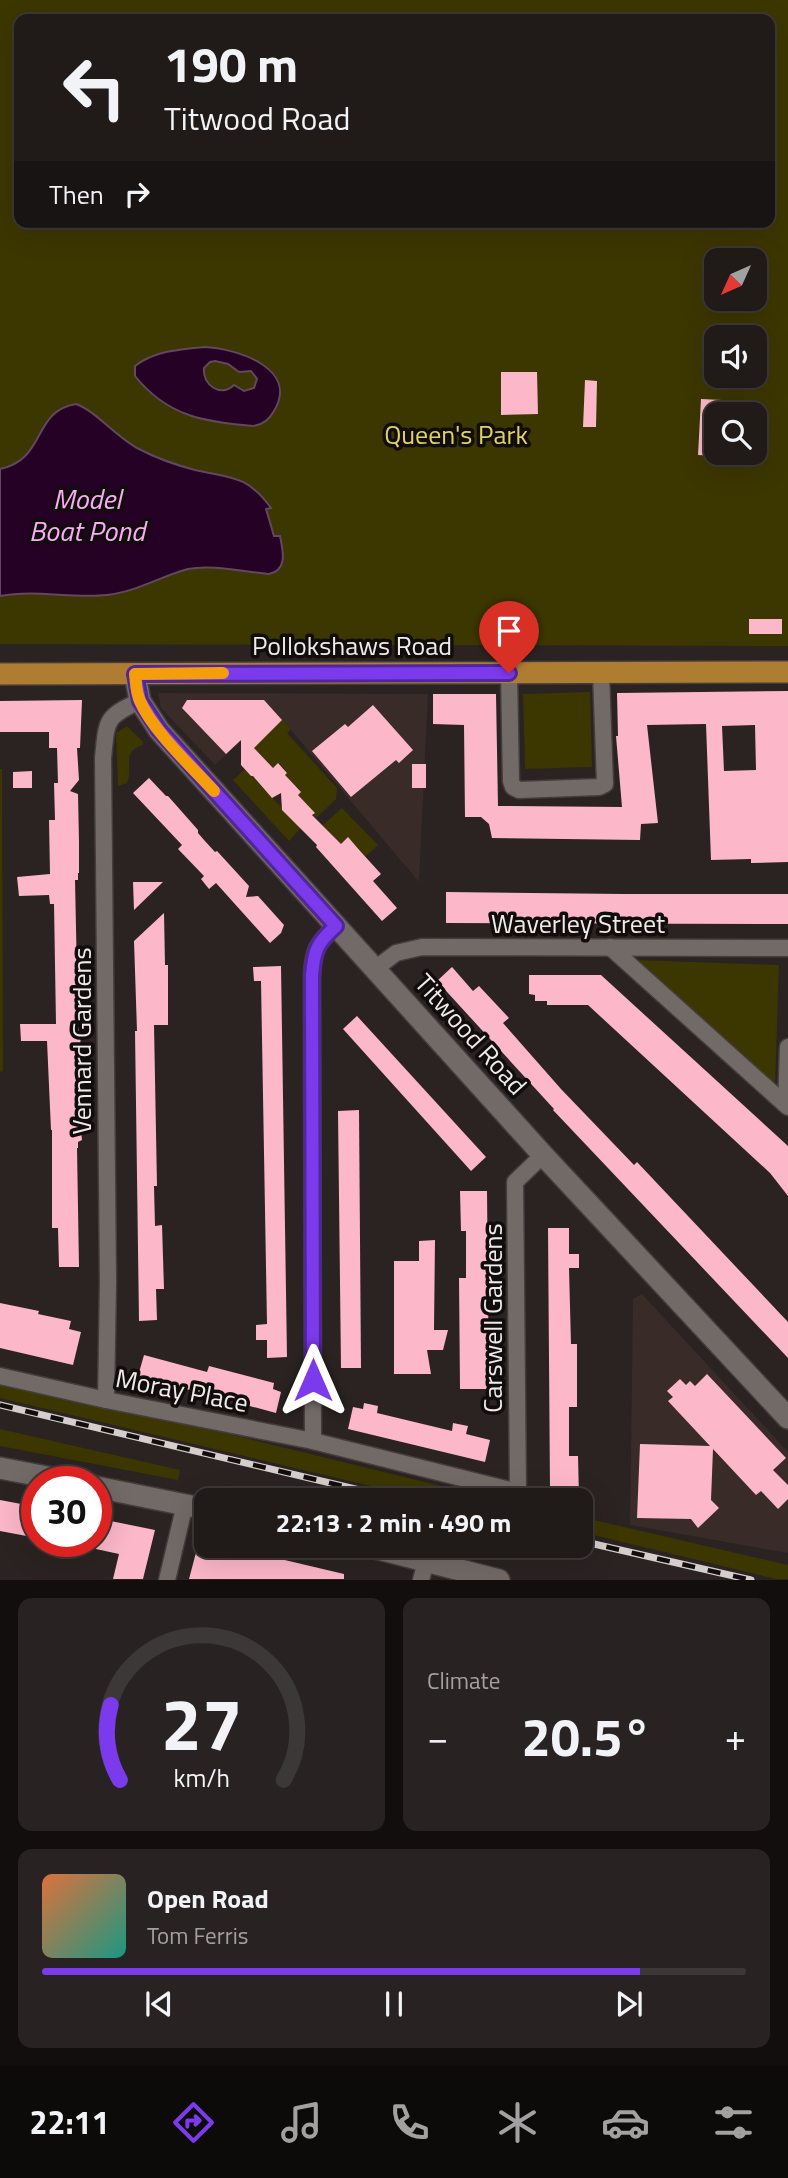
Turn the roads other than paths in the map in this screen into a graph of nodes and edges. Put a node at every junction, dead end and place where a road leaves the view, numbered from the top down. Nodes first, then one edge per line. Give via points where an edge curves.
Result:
1 (788, 671) edge
2 (509, 673) junction
3 (601, 673) junction
4 (0, 674) edge
5 (135, 674) junction
6 (140, 701) junction
7 (336, 926) junction
8 (610, 947) junction
9 (788, 948) edge
10 (375, 970) junction
11 (788, 1047) edge
12 (787, 1106) edge
13 (543, 1155) junction
14 (0, 1376) edge
15 (106, 1400) junction
16 (788, 1418) edge
17 (313, 1441) junction
18 (0, 1468) edge
19 (21, 1472) edge
20 (502, 1488) edge
21 (518, 1488) edge
22 (112, 1490) edge
23 (185, 1504) junction
24 (194, 1506) edge
25 (395, 1558) edge
26 (424, 1570) edge
27 (166, 1580) edge
28 (499, 1580) edge

1 - 3 main road, Pollokshaws Road
2 - 3 main road, Pollokshaws Road
2 - 3 street via 511,781 519,790 605,784
2 - 5 main road, Pollokshaws Road
4 - 5 main road, Pollokshaws Road
5 - 6 street, Titwood Road
6 - 7 street, Titwood Road via 159,730
6 - 15 street, Vennard Gardens via 109,720 103,758
7 - 10 street, Titwood Road
7 - 17 street via 315,950 312,976
8 - 9 street, Waverley Street
8 - 10 street, Waverley Street via 422,947 396,953
8 - 12 street
10 - 13 street, Titwood Road
11 - 12 street
13 - 16 street, Titwood Road
13 - 21 street, Carswell Gardens via 515,1182
14 - 15 street, Moray Place
15 - 17 street, Moray Place
17 - 20 street, Moray Place
18 - 19 street
22 - 23 street
23 - 24 street
23 - 27 street
25 - 26 street
26 - 28 street

